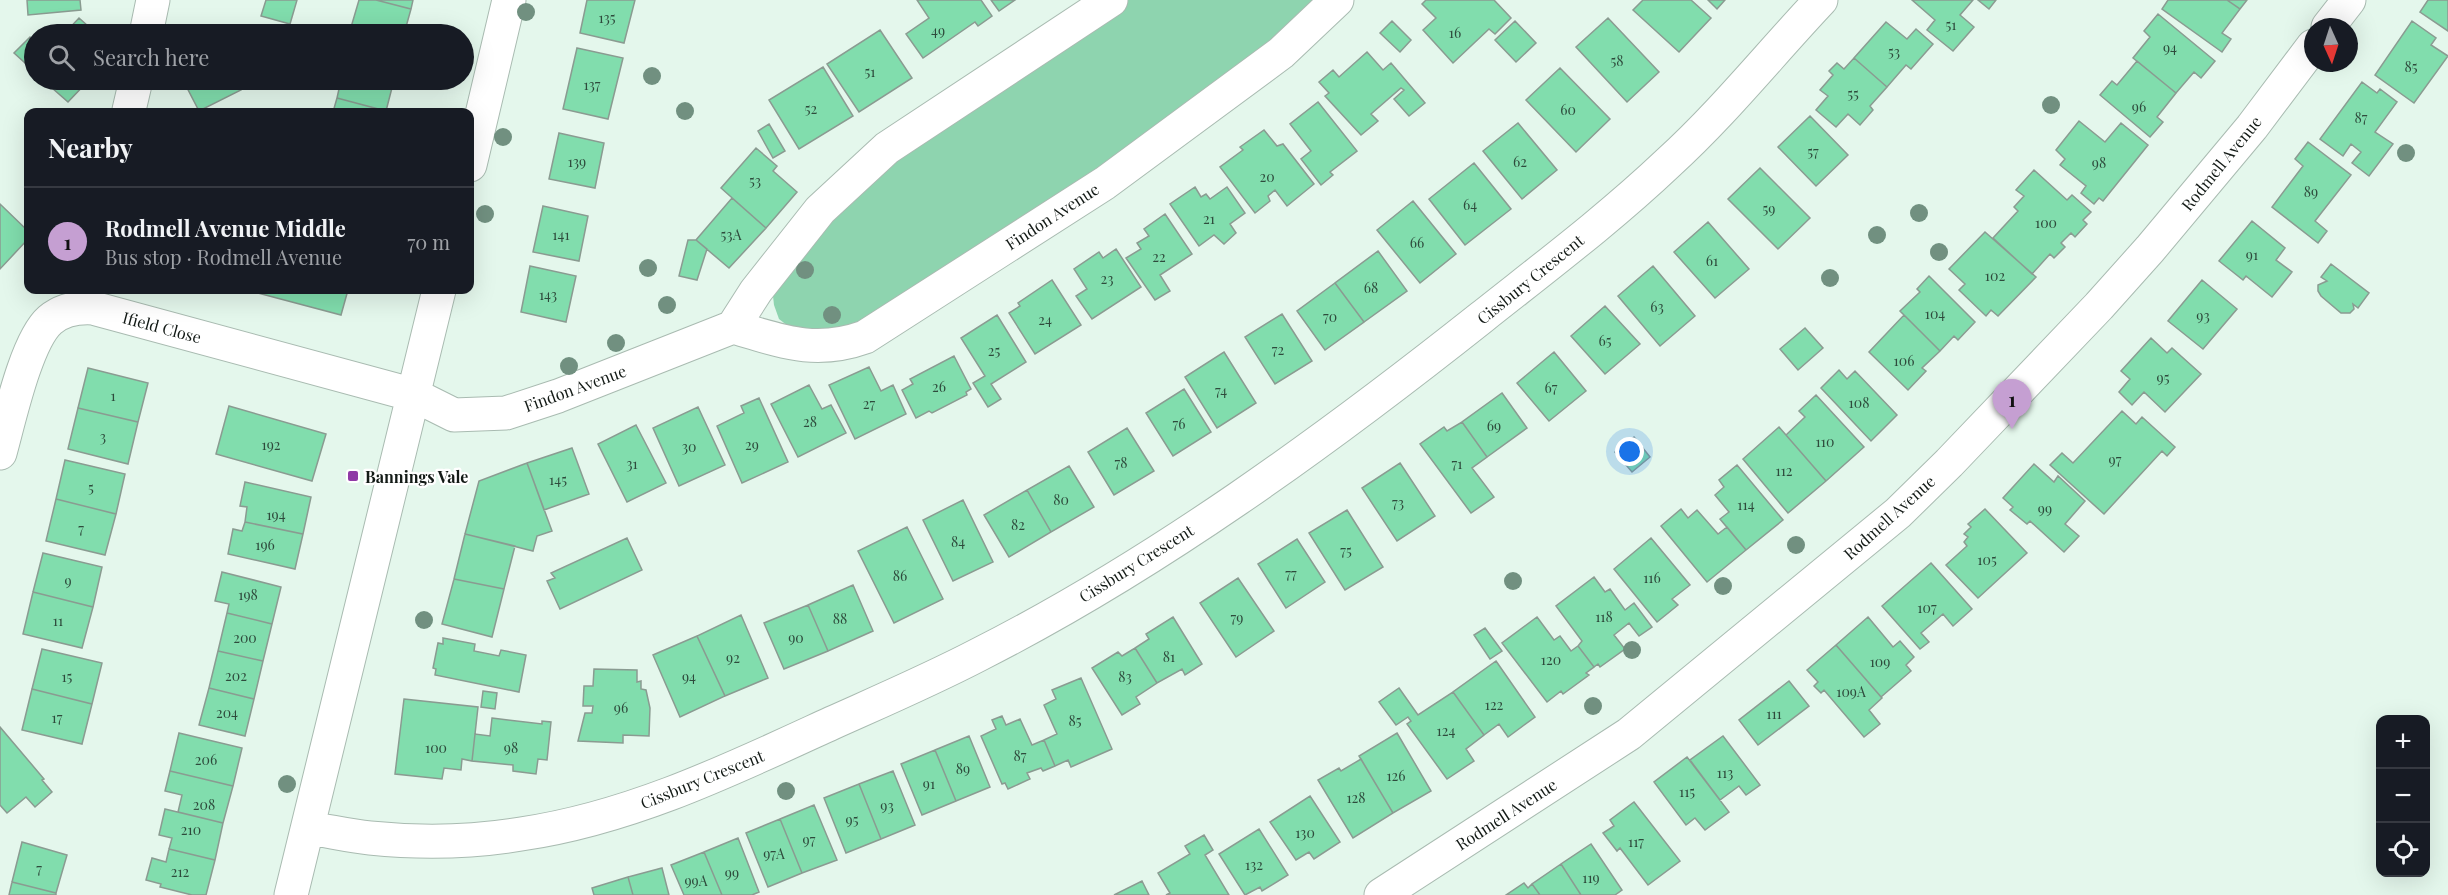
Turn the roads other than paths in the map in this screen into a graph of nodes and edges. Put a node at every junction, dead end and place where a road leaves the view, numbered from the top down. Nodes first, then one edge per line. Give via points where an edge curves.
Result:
1 (153, 0) edge
2 (509, 0) edge
3 (1111, 0) edge
4 (1337, 0) edge
5 (1821, 0) edge
6 (2349, 0) edge
7 (2335, 18) edge
8 (148, 24) edge
9 (2304, 58) edge
10 (474, 148) edge
11 (438, 294) edge
12 (733, 327) junction
13 (414, 395) junction
14 (0, 453) edge
15 (308, 828) junction
16 (291, 895) edge
17 (1382, 895) edge

1 - 8 street
2 - 10 street
3 - 12 street via 887,148 820,210 756,291
4 - 12 street, Findon Avenue via 1281,54 1104,183 865,337 845,344 806,346
5 - 15 street, Cissbury Crescent via 1669,163 1424,363 1244,494 1152,555 978,655 724,772 605,816 519,835 468,839 395,840
6 - 7 street
9 - 17 street, Rodmell Avenue via 2143,258 1898,513 1629,734
11 - 13 street
12 - 13 street, Findon Avenue via 506,413 454,415
13 - 14 street, Ifield Close via 93,308 75,309 51,320 38,335 20,378
13 - 15 street
15 - 16 street

